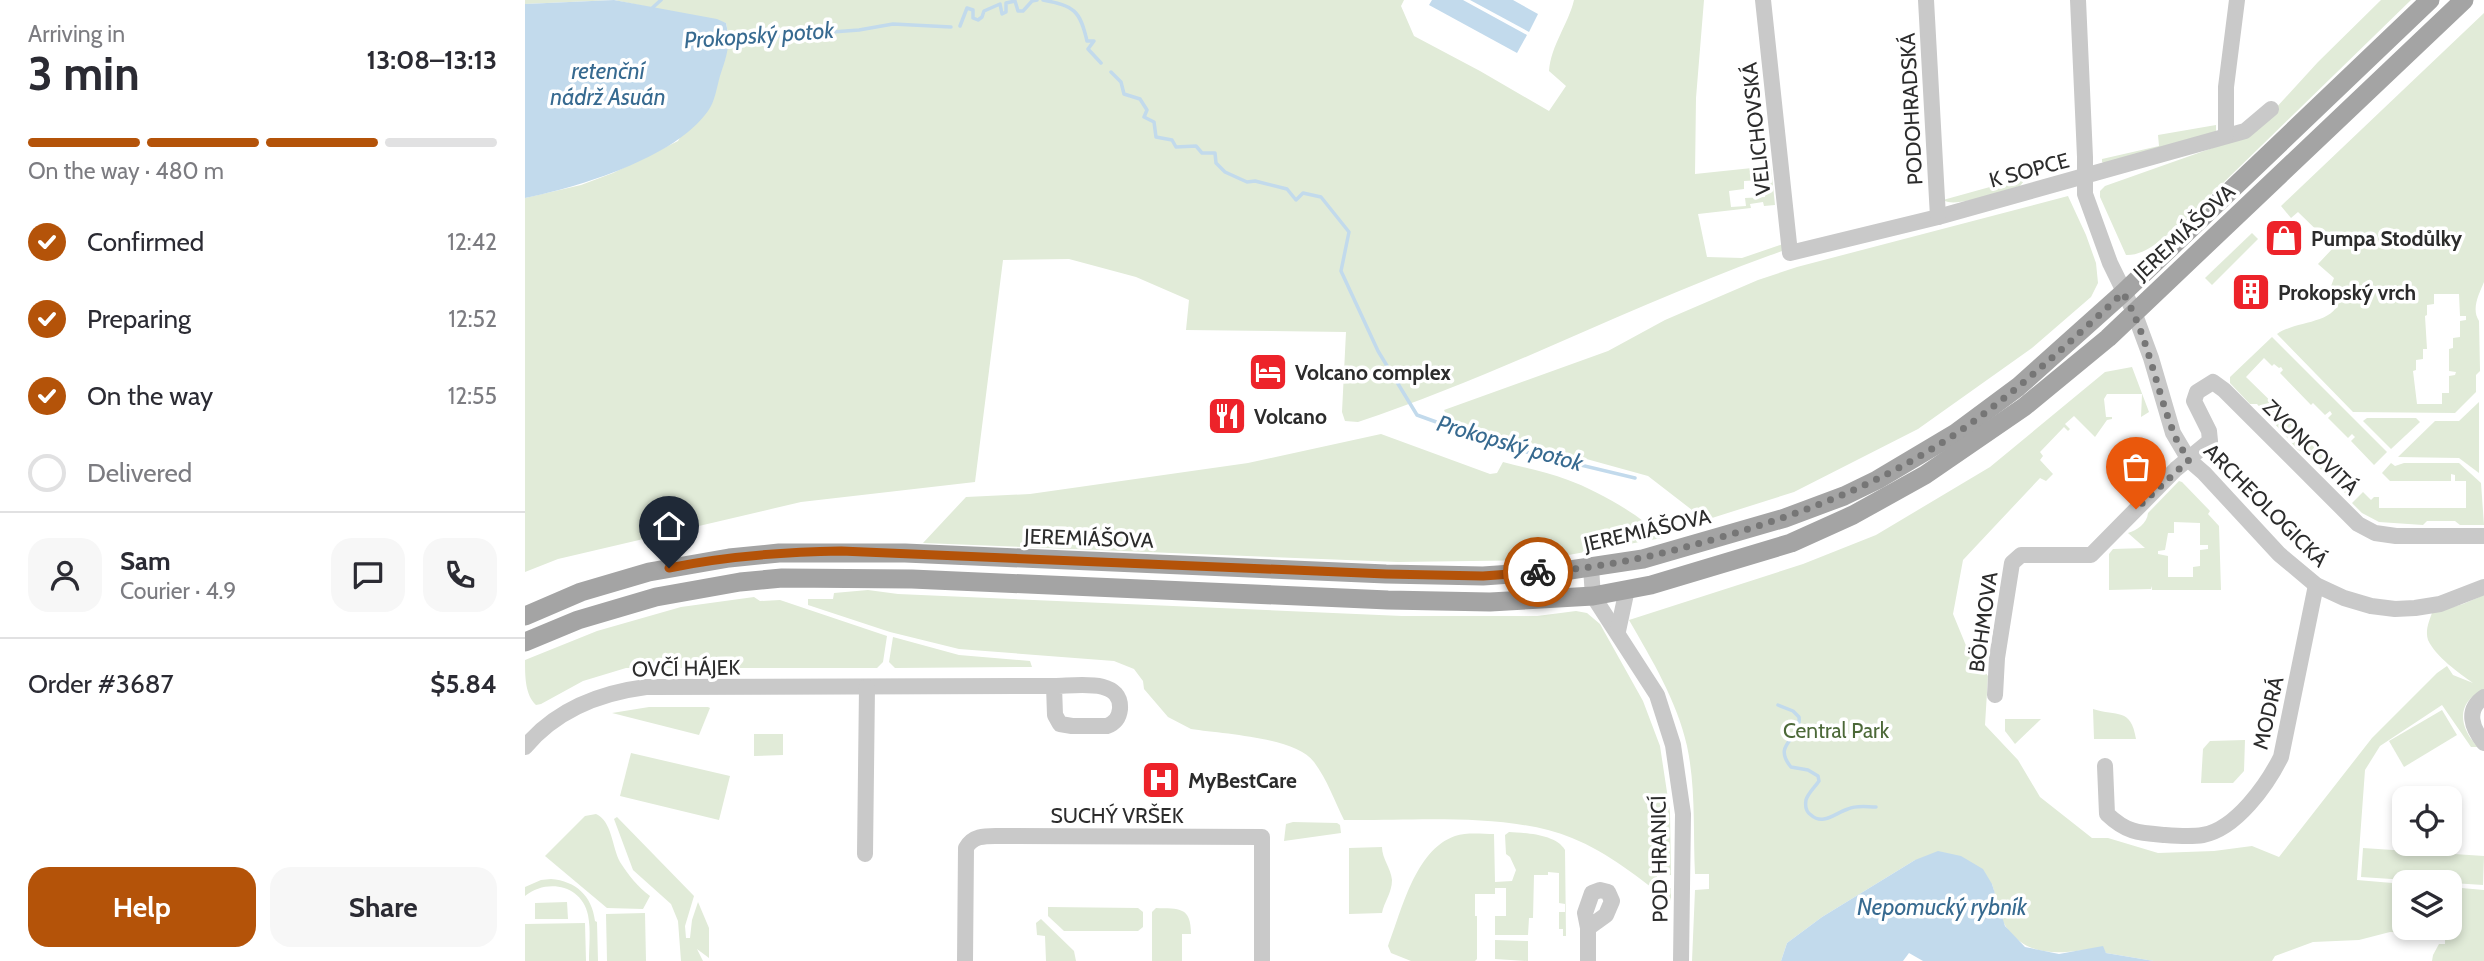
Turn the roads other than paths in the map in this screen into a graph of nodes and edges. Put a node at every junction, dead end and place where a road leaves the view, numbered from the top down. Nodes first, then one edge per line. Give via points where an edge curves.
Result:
1 (1763, 0) edge
2 (1926, 0) edge
3 (2078, 0) edge
4 (2237, 0) edge
5 (2430, 0) edge
6 (2464, 0) edge
7 (2271, 109) dead end
8 (2226, 135) junction
9 (2085, 177) junction
10 (1938, 216) junction
11 (1790, 253) joint
12 (2123, 293) junction
13 (2134, 312) junction
14 (2189, 460) junction
15 (2484, 536) edge
16 (1591, 568) junction
17 (2316, 585) junction
18 (2484, 587) edge
19 (1627, 589) junction
20 (1593, 596) junction
21 (525, 616) edge
22 (1618, 631) junction
23 (525, 642) edge
24 (1054, 686) dead end
25 (867, 687) junction
26 (1994, 695) dead end
27 (2484, 697) edge
28 (2484, 743) edge
29 (525, 747) edge
30 (2105, 766) dead end
31 (865, 854) dead end
32 (1588, 928) dead end
33 (965, 961) edge
34 (1262, 961) edge
35 (1588, 961) edge
36 (1681, 961) edge

1 - 11 street, VELICHOVSKÁ
2 - 10 street, PODOHRADSKÁ
3 - 9 street, ARCHEOLOGICKÁ
4 - 8 street via 2226,87
5 - 12 main road, JEREMIÁŠOVA
6 - 13 main road, JEREMIÁŠOVA
7 - 8 street, K SOPCE via 2245,131
8 - 9 street, K SOPCE
9 - 10 street, K SOPCE
9 - 12 street, ARCHEOLOGICKÁ via 2085,194
10 - 11 street, K SOPCE
12 - 13 street, ARCHEOLOGICKÁ
12 - 16 main road, JEREMIÁŠOVA via 2018,387 1956,433 1845,496 1643,559
13 - 14 street, ARCHEOLOGICKÁ via 2173,433
13 - 19 main road, JEREMIÁŠOVA via 1977,442 1877,502 1791,542
14 - 15 street, ZVONCOVITÁ via 2210,441 2194,401 2197,392 2213,382 2358,524 2396,536
14 - 17 street, ARCHEOLOGICKÁ via 2279,554
14 - 26 street, BÖHMOVA via 2091,555 2021,555 2013,563
16 - 20 street
16 - 21 main road, JEREMIÁŠOVA via 1427,575 779,552 649,572 581,592
17 - 18 street, ARCHEOLOGICKÁ via 2344,598 2395,609 2440,604
17 - 30 street, MODRÁ via 2281,757 2269,780 2221,829 2184,836 2135,833 2118,825 2107,814
19 - 20 main road, JEREMIÁŠOVA
19 - 22 street
20 - 22 street, POD HRANICÍ
20 - 23 main road, JEREMIÁŠOVA via 1490,602 1388,600 912,579 782,578 656,597 578,620
22 - 36 street, POD HRANICÍ via 1657,695 1673,745 1683,814
24 - 25 street, OVČÍ HÁJEK
25 - 29 street, OVČÍ HÁJEK via 622,690 576,706
25 - 31 street
27 - 28 street via 2472,715
32 - 35 street
33 - 34 street, SUCHÝ VRŠEK via 964,859 968,844 989,836 1081,836 1262,837

